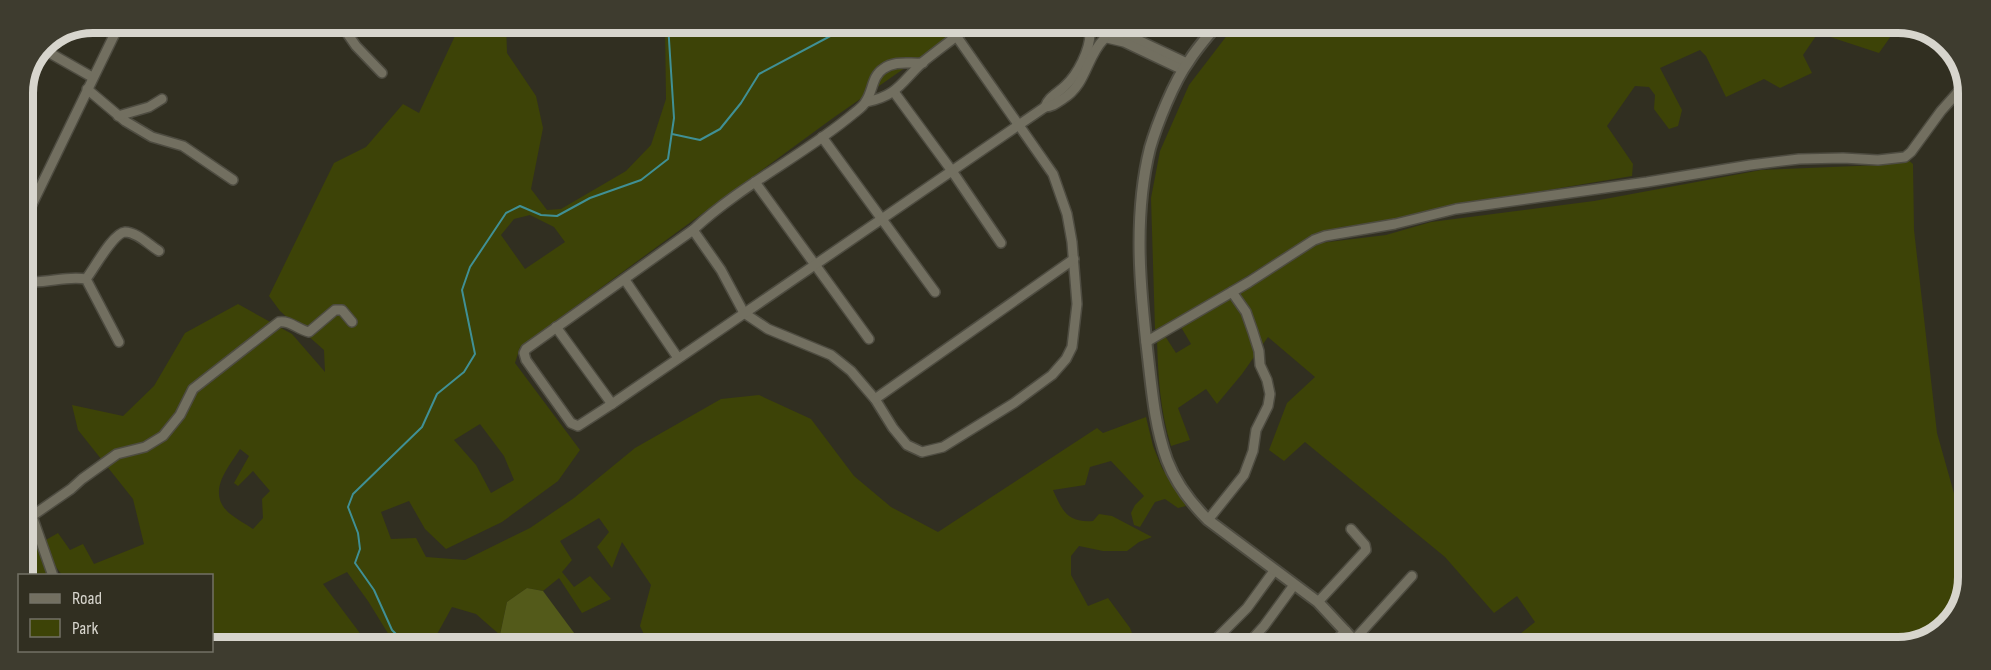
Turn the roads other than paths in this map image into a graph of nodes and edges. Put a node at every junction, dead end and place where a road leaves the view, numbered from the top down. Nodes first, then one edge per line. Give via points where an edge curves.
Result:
1 (115, 33) edge
2 (347, 33) edge
3 (962, 33) edge
4 (1088, 33) edge
5 (1092, 33) edge
6 (1111, 33) edge
7 (1123, 33) edge
8 (1211, 33) edge
9 (957, 37) junction
10 (1106, 39) junction
11 (49, 53) edge
12 (923, 63) junction
13 (1185, 67) junction
14 (1082, 70) junction
15 (382, 73) dead end
16 (93, 77) junction
17 (87, 89) junction
18 (894, 92) junction
19 (1958, 92) edge
20 (162, 99) dead end
21 (866, 102) junction
22 (118, 116) junction
23 (1018, 126) junction
24 (822, 137) junction
25 (952, 171) junction
26 (233, 180) dead end
27 (755, 182) junction
28 (33, 202) edge
29 (882, 220) junction
30 (693, 230) junction
31 (1001, 243) dead end
32 (159, 251) dead end
33 (1074, 259) junction
34 (816, 264) junction
35 (86, 279) junction
36 (625, 280) junction
37 (33, 283) edge
38 (936, 292) dead end
39 (1232, 292) junction
40 (744, 313) junction
41 (352, 322) dead end
42 (556, 327) junction
43 (869, 339) dead end
44 (119, 342) dead end
45 (1146, 342) junction
46 (678, 358) junction
47 (874, 399) junction
48 (612, 404) junction
49 (33, 515) edge
50 (33, 519) edge
51 (1208, 520) junction
52 (1351, 529) dead end
53 (1274, 571) junction
54 (52, 574) edge
55 (1413, 576) dead end
56 (1294, 585) junction
57 (1318, 602) junction
58 (1346, 631) junction
59 (1218, 637) edge
60 (1254, 637) edge
61 (1339, 637) edge
62 (1352, 637) edge
63 (1362, 637) edge

1 - 16 street
2 - 15 street
3 - 9 street
4 - 14 street
5 - 10 street via 1096,38
6 - 10 street
7 - 13 street
8 - 13 street
9 - 12 street
9 - 23 street
10 - 13 street via 1124,42
10 - 14 street
11 - 16 street
12 - 18 street
12 - 21 street via 891,64 881,70
13 - 45 street via 1157,127 1141,194
14 - 23 street via 1045,107
16 - 17 street
17 - 22 street
17 - 28 street
18 - 21 street
18 - 25 street
19 - 39 street via 1905,157 1799,159 1456,209 1314,240
20 - 22 street
21 - 24 street
22 - 26 street via 152,137 183,146
23 - 25 street
23 - 33 street via 1053,174 1067,214
24 - 27 street
24 - 29 street
25 - 29 street
25 - 31 street
27 - 30 street
27 - 34 street
29 - 34 street
29 - 38 street
30 - 36 street
30 - 40 street
32 - 35 street via 134,235 121,233
33 - 47 street
33 - 47 street via 1077,304 1072,347 1052,375 1014,402 943,447 922,452 907,445
34 - 40 street
34 - 43 street
35 - 37 street
35 - 44 street
36 - 42 street
36 - 46 street
39 - 45 street
39 - 51 street via 1246,312 1270,394 1244,475
40 - 46 street
40 - 47 street via 768,329 831,355 851,371
41 - 49 street via 342,310 335,310 309,332 279,322 193,388 180,415 163,436 145,447 117,454
42 - 48 street
42 - 48 street via 524,353 569,421 578,426
45 - 51 street via 1153,399 1167,461 1184,494
46 - 48 street
50 - 54 street
51 - 53 street
52 - 57 street via 1366,550
53 - 56 street
53 - 59 street via 1247,608
55 - 63 street
56 - 57 street
56 - 60 street
57 - 58 street
58 - 61 street
58 - 62 street

